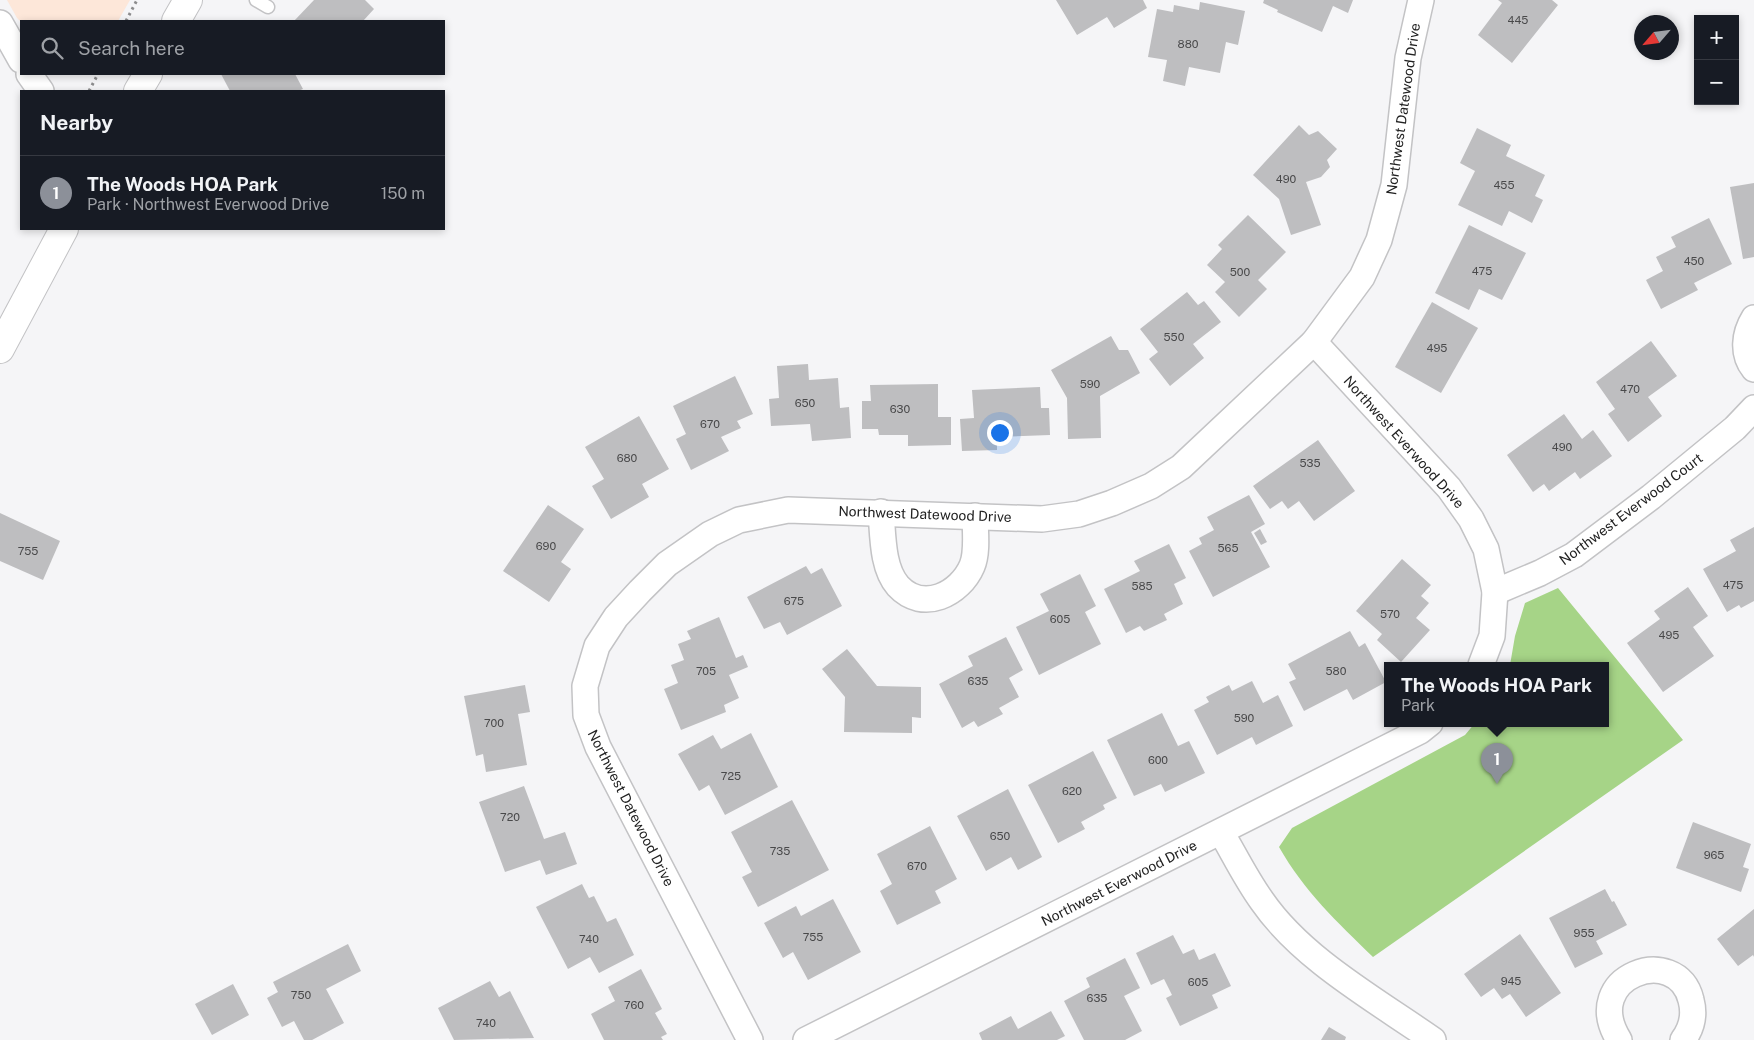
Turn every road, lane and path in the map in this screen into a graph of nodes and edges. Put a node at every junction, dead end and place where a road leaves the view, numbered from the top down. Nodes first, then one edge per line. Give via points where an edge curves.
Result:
1 (137, 0) edge
2 (188, 0) edge
3 (256, 0) edge
4 (1420, 0) edge
5 (268, 7) dead end
6 (127, 20) edge
7 (177, 20) edge
8 (0, 23) edge
9 (20, 58) edge
10 (30, 75) edge
11 (97, 75) edge
12 (147, 75) edge
13 (41, 90) edge
14 (89, 90) edge
15 (139, 90) edge
16 (63, 230) edge
17 (1754, 318) edge
18 (1314, 342) junction
19 (0, 349) edge
20 (1754, 369) edge
21 (1754, 408) edge
22 (880, 512) junction
23 (975, 516) junction
24 (1495, 592) junction
25 (1482, 662) edge
26 (1425, 727) edge
27 (1221, 832) junction
28 (750, 1040) edge
29 (806, 1040) edge
30 (1434, 1040) edge
31 (1619, 1040) edge
32 (1682, 1040) edge

1 - 6 path
2 - 7 street
3 - 5 lane
4 - 18 street, Northwest Datewood Drive via 1408,58 1394,186 1379,240 1362,277
8 - 9 street
10 - 13 street
11 - 14 path
12 - 15 street
16 - 19 street
17 - 20 street via 1746,339 1746,352
18 - 23 street, Northwest Datewood Drive via 1182,467 1151,486 1079,514 1042,518
18 - 24 street, Northwest Everwood Drive via 1449,488 1471,519 1486,549
21 - 24 street, Northwest Everwood Court via 1728,435 1574,555 1540,574
22 - 23 street, Northwest Datewood Drive
22 - 23 street via 887,562 898,586 915,598 937,599 961,585 973,564
22 - 28 street, Northwest Datewood Drive via 788,510 739,520 710,534 667,564 616,616 597,646 585,686 586,715 598,747
24 - 25 street, Northwest Everwood Drive via 1492,636
26 - 27 street, Northwest Everwood Drive
27 - 29 street, Northwest Everwood Drive
27 - 30 street via 1262,901 1285,928 1319,959
31 - 32 street via 1609,1016 1615,990 1634,973 1661,970 1683,984 1694,1008 1693,1022

